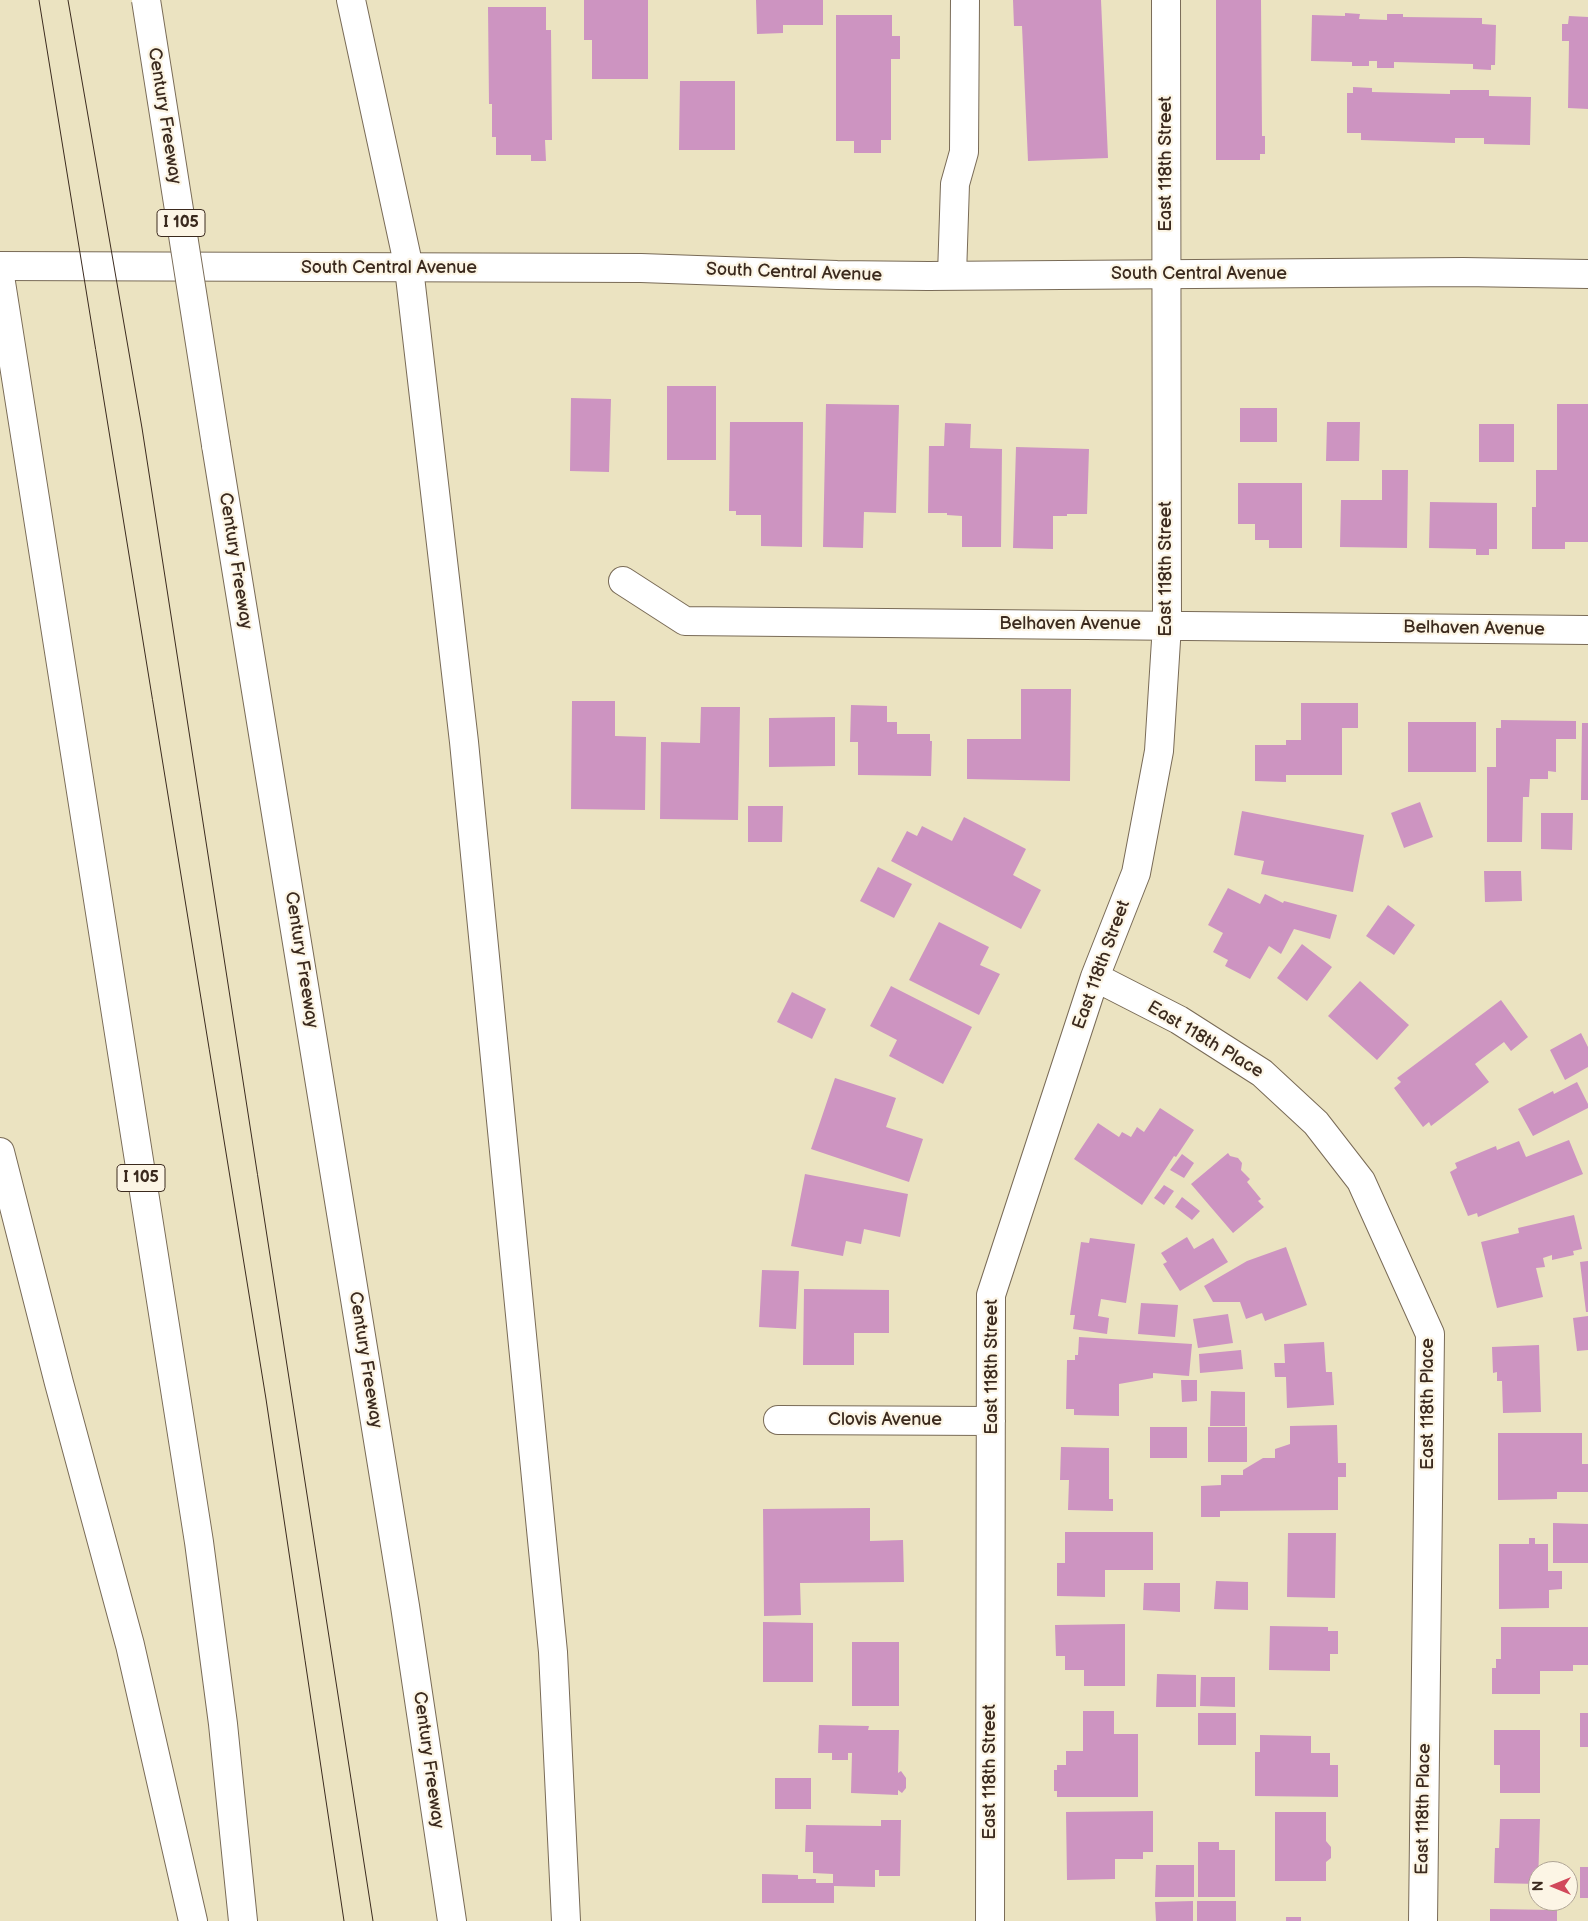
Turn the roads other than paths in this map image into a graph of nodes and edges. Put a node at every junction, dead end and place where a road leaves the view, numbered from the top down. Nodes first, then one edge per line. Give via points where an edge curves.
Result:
1 (146, 0) edge
2 (351, 0) edge
3 (965, 0) edge
4 (1166, 0) edge
5 (0, 266) edge
6 (410, 268) junction
7 (1166, 274) junction
8 (1588, 274) edge
9 (952, 275) junction
10 (0, 276) edge
11 (623, 581) dead end
12 (1167, 625) junction
13 (1588, 630) edge
14 (1095, 977) junction
15 (0, 1152) edge
16 (778, 1420) dead end
17 (991, 1421) junction
18 (193, 1921) edge
19 (243, 1921) edge
20 (452, 1921) edge
21 (566, 1921) edge
22 (990, 1921) edge
23 (1423, 1921) edge

1 - 20 main road, Century Freeway / I 105, bridge via 404,1596
2 - 6 main road
3 - 9 main road via 964,152 955,184
4 - 7 main road, East 118th Street
5 - 6 main road, South Central Avenue
6 - 9 main road, South Central Avenue via 641,268 837,275
6 - 21 main road via 464,742 553,1652
7 - 8 main road, South Central Avenue
7 - 9 main road, South Central Avenue
7 - 12 main road, East 118th Street
10 - 19 main road, I 105 via 199,1542 223,1724
11 - 12 main road, Belhaven Avenue via 685,621
12 - 13 main road, Belhaven Avenue
12 - 14 main road, East 118th Street via 1159,751 1136,873
14 - 17 main road, East 118th Street via 990,1295
14 - 23 main road, East 118th Place via 1179,1020 1262,1072 1316,1123 1361,1181 1430,1334
15 - 18 main road via 58,1383 130,1645
16 - 17 main road, Clovis Avenue
17 - 22 main road, East 118th Street

